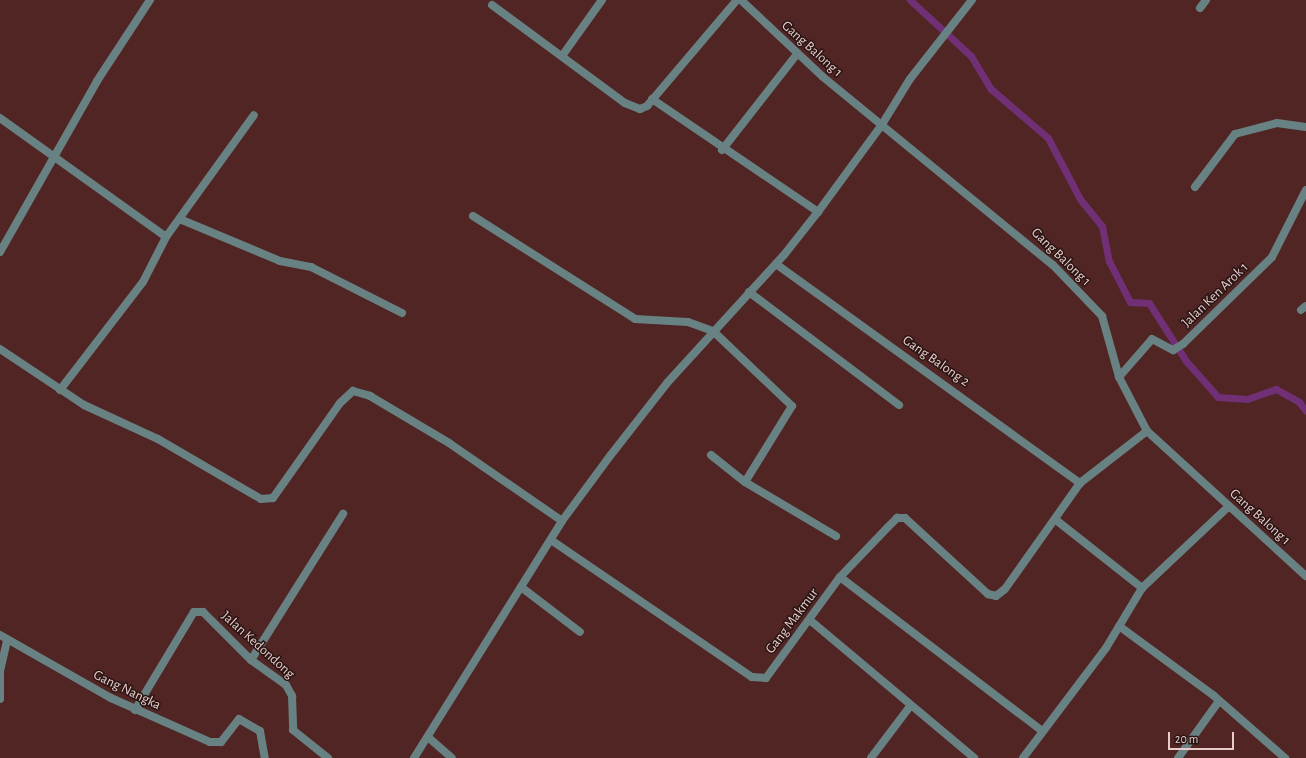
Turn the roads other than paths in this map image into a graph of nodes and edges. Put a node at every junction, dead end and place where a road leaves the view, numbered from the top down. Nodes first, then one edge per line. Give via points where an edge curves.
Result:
1 (150, 0) edge
2 (602, 0) edge
3 (737, 0) edge
4 (741, 0) edge
5 (972, 0) edge
6 (1206, 0) edge
7 (492, 5) dead end
8 (1200, 8) dead end
9 (797, 54) junction
10 (562, 56) junction
11 (652, 98) junction
12 (254, 115) dead end
13 (0, 118) edge
14 (882, 126) junction
15 (1306, 128) edge
16 (722, 150) junction
17 (55, 155) junction
18 (1195, 187) dead end
19 (1306, 190) edge
20 (818, 212) junction
21 (474, 216) dead end
22 (182, 220) junction
23 (166, 237) junction
24 (0, 252) edge
25 (776, 264) junction
26 (749, 292) junction
27 (402, 313) dead end
28 (713, 331) junction
29 (0, 349) edge
30 (1119, 377) junction
31 (60, 390) junction
32 (899, 405) dead end
33 (1147, 431) junction
34 (711, 455) dead end
35 (745, 482) junction
36 (1080, 482) junction
37 (1228, 507) junction
38 (343, 514) dead end
39 (1056, 520) junction
40 (562, 521) junction
41 (836, 536) dead end
42 (551, 540) junction
43 (1306, 576) edge
44 (840, 577) junction
45 (522, 587) junction
46 (1142, 588) junction
47 (811, 621) junction
48 (1119, 626) junction
49 (580, 632) dead end
50 (4, 638) edge
51 (251, 660) junction
52 (0, 699) edge
53 (1219, 701) junction
54 (911, 706) junction
55 (135, 710) junction
56 (1042, 731) junction
57 (429, 738) junction
58 (266, 758) edge
59 (328, 758) edge
60 (414, 758) edge
61 (452, 758) edge
62 (871, 758) edge
63 (974, 758) edge
64 (1023, 758) edge
65 (1178, 758) edge
66 (1285, 758) edge

1 - 17 street via 97,81
2 - 10 street
3 - 11 street
4 - 9 street, Gang Balong 1
5 - 14 street via 933,48
6 - 8 street
7 - 10 street
9 - 14 street, Gang Balong 1
9 - 16 street
10 - 11 street via 633,108 647,106
11 - 16 street
12 - 22 street
13 - 17 street
14 - 20 street
14 - 30 street, Gang Balong 1 via 1021,237 1102,316
15 - 18 street via 1277,123 1235,134
16 - 20 street
17 - 23 street
17 - 24 street
19 - 30 street, Jalan Ken Arok 1 via 1272,257 1183,344 1173,350 1152,339
20 - 25 street
21 - 28 street via 635,320 688,322
22 - 23 street
22 - 27 street via 280,260 311,267
23 - 31 street via 143,282
25 - 26 street
25 - 36 street, Gang Balong 2
26 - 28 street
26 - 32 street
28 - 35 street via 792,406
28 - 40 street via 637,420
29 - 31 street
30 - 33 street, Gang Balong 1
31 - 40 street via 158,439 228,482 267,500 273,498 347,394 361,392 449,443
33 - 36 street
33 - 37 street, Gang Balong 1
34 - 35 street
35 - 41 street
36 - 39 street
37 - 43 street, Gang Balong 1
37 - 46 street
38 - 51 street
39 - 44 street, Gang Makmur via 1005,589 996,596 988,594 905,518 898,518 888,527
39 - 46 street
40 - 42 street
42 - 45 street
42 - 47 street, Gang Makmur via 752,677 766,678
44 - 47 street, Gang Makmur
44 - 56 street
45 - 49 street
45 - 57 street
46 - 48 street
47 - 54 street
48 - 53 street
48 - 56 street
50 - 52 street
50 - 55 street, Gang Nangka
51 - 55 street, Jalan Kedondong via 203,612 194,612
51 - 59 street, Jalan Kedondong via 286,685 292,696 293,730
53 - 65 street
53 - 66 street
54 - 62 street
54 - 63 street
55 - 58 street, Gang Nangka via 210,742 221,742 239,719 260,731
56 - 64 street
57 - 60 street
57 - 61 street

